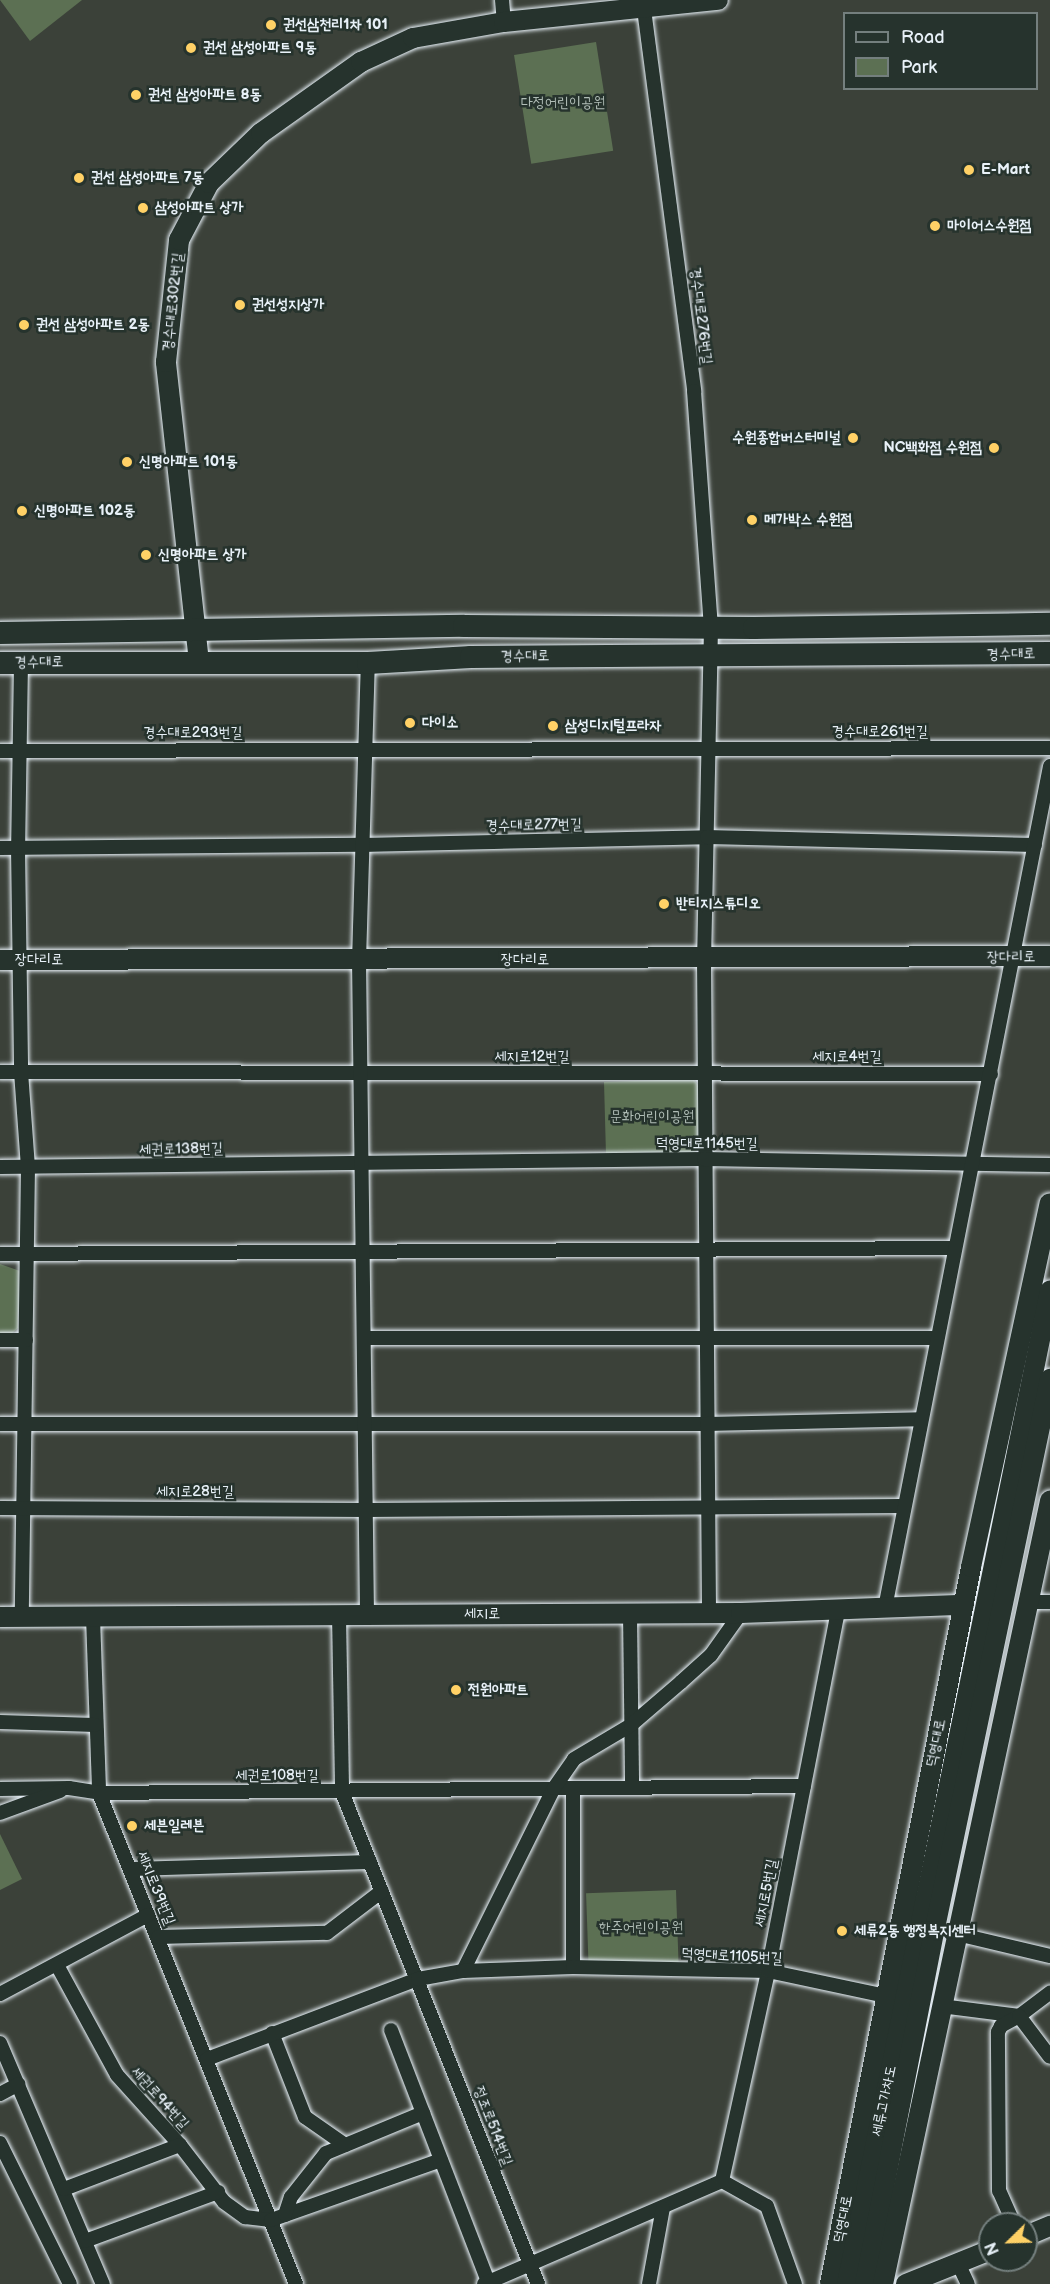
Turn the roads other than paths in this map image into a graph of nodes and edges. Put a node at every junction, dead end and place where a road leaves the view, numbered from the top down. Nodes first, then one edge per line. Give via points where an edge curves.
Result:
1 (501, 0) edge
2 (718, 0) edge
3 (644, 9) junction
4 (504, 22) junction
5 (1050, 624) edge
6 (711, 628) junction
7 (0, 633) edge
8 (196, 633) junction
9 (1050, 653) edge
10 (712, 654) junction
11 (199, 662) junction
12 (10, 663) edge
13 (368, 663) junction
14 (368, 748) junction
15 (709, 748) junction
16 (1050, 748) edge
17 (0, 751) edge
18 (18, 751) junction
19 (1050, 766) edge
20 (707, 837) junction
21 (1035, 845) junction
22 (362, 846) junction
23 (0, 848) edge
24 (18, 848) junction
25 (1050, 956) edge
26 (1014, 958) junction
27 (704, 959) junction
28 (10, 960) edge
29 (359, 961) junction
30 (0, 1072) edge
31 (21, 1072) junction
32 (704, 1073) junction
33 (361, 1074) junction
34 (990, 1074) junction
35 (704, 1159) junction
36 (973, 1162) junction
37 (363, 1164) junction
38 (1050, 1165) edge
39 (0, 1167) edge
40 (28, 1167) junction
41 (1050, 1203) edge
42 (955, 1248) junction
43 (705, 1250) junction
44 (27, 1253) junction
45 (0, 1254) edge
46 (364, 1254) junction
47 (1050, 1291) edge
48 (364, 1338) junction
49 (937, 1338) junction
50 (706, 1339) junction
51 (0, 1340) edge
52 (26, 1340) junction
53 (1050, 1379) edge
54 (920, 1419) junction
55 (0, 1424) edge
56 (25, 1424) junction
57 (365, 1424) junction
58 (707, 1424) junction
59 (1024, 1457) junction
60 (1050, 1501) edge
61 (709, 1506) junction
62 (902, 1506) junction
63 (0, 1508) edge
64 (24, 1508) junction
65 (366, 1510) junction
66 (980, 1531) junction
67 (1041, 1544) junction
68 (1029, 1602) junction
69 (1050, 1602) edge
70 (964, 1605) junction
71 (885, 1608) junction
72 (838, 1610) junction
73 (709, 1613) junction
74 (741, 1613) junction
75 (367, 1614) junction
76 (630, 1614) junction
77 (339, 1615) junction
78 (0, 1617) edge
79 (22, 1617) junction
80 (93, 1617) junction
81 (0, 1722) edge
82 (94, 1725) junction
83 (631, 1725) junction
84 (804, 1786) junction
85 (632, 1787) junction
86 (69, 1788) junction
87 (554, 1788) junction
88 (573, 1788) junction
89 (0, 1789) edge
90 (342, 1792) junction
91 (99, 1793) junction
92 (0, 1813) edge
93 (369, 1862) junction
94 (130, 1869) junction
95 (381, 1891) junction
96 (148, 1915) junction
97 (929, 1921) junction
98 (957, 1934) junction
99 (158, 1937) junction
100 (1050, 1956) edge
101 (57, 1965) junction
102 (573, 1967) junction
103 (463, 1971) junction
104 (768, 1971) junction
105 (418, 1979) junction
106 (1050, 1993) edge
107 (0, 1994) edge
108 (886, 1996) junction
109 (941, 2006) junction
110 (1019, 2016) junction
111 (391, 2030) dead end
112 (272, 2033) junction
113 (0, 2043) edge
114 (1050, 2057) edge
115 (207, 2059) junction
116 (19, 2084) junction
117 (0, 2094) edge
118 (423, 2113) junction
119 (0, 2143) edge
120 (180, 2145) junction
121 (345, 2145) junction
122 (441, 2160) junction
123 (722, 2181) junction
124 (64, 2189) junction
125 (218, 2192) junction
126 (663, 2208) junction
127 (1009, 2212) edge
128 (285, 2215) junction
129 (271, 2220) junction
130 (85, 2241) junction
131 (978, 2255) edge
132 (957, 2263) junction
133 (529, 2266) junction
134 (486, 2283) edge
135 (70, 2284) edge
136 (103, 2284) edge
137 (296, 2284) edge
138 (538, 2284) edge
139 (650, 2284) edge
140 (795, 2284) edge
141 (830, 2284) edge
142 (847, 2284) edge
143 (865, 2284) edge
144 (883, 2284) edge
145 (906, 2284) edge
146 (968, 2284) edge

1 - 4 street
2 - 3 main road, 경수대로302번길
3 - 4 main road, 경수대로302번길
3 - 6 street, 경수대로276번길 via 693,380
4 - 8 main road, 경수대로302번길 via 413,38 361,62 261,133 209,183 180,240 166,362
5 - 6 main road, 경수대로
6 - 8 main road, 경수대로 via 464,626
6 - 10 street
7 - 8 main road, 경수대로
8 - 11 main road, 경수대로302번길
9 - 10 main road, 경수대로
10 - 13 main road, 경수대로 via 471,657
10 - 15 street
11 - 12 main road, 경수대로
11 - 13 main road, 경수대로
12 - 18 street
13 - 14 street
14 - 15 street
14 - 18 street, 경수대로293번길
14 - 22 street
15 - 16 street, 경수대로261번길
15 - 20 street
17 - 18 street, 경수대로293번길
18 - 24 street
19 - 21 street
20 - 21 street
20 - 22 street, 경수대로277번길
20 - 27 street
21 - 26 street
22 - 24 street
22 - 29 street
23 - 24 street
24 - 28 street
25 - 26 main road, 장다리로
26 - 27 main road, 장다리로
26 - 34 street
27 - 29 main road, 장다리로
27 - 32 street
28 - 29 main road, 장다리로
28 - 31 street
29 - 33 street
30 - 31 street
31 - 33 street
31 - 40 street
32 - 33 street, 세지로12번길
32 - 34 street, 세지로4번길
32 - 35 street
33 - 37 street
34 - 36 street
35 - 36 street, 덕영대로1145번길
35 - 37 street, 덕영대로1145번길
35 - 43 street
36 - 38 street, 덕영대로1145번길
36 - 42 street
37 - 40 street, 세권로138번길
37 - 46 street
39 - 40 street, 세권로138번길
40 - 44 street
41 - 66 main road, 덕영대로
42 - 43 street
42 - 49 street
43 - 46 street
43 - 50 street
44 - 45 street
44 - 46 street
44 - 52 street
46 - 48 street
47 - 59 main road
48 - 50 street
48 - 57 street
49 - 50 street
49 - 54 street
50 - 58 street
51 - 52 street
52 - 56 street
53 - 59 main road
54 - 58 street
54 - 62 street
55 - 56 street
56 - 57 street
56 - 64 street
57 - 58 street
57 - 65 street
58 - 61 street
59 - 66 main road
59 - 67 main road
59 - 97 main road
60 - 67 main road
61 - 62 street
61 - 65 street
61 - 73 street
62 - 71 street
63 - 64 street, 세지로28번길
64 - 65 street, 세지로28번길
64 - 79 street
65 - 75 street
66 - 70 main road, 덕영대로
67 - 68 main road
68 - 69 street
68 - 98 main road
70 - 71 main road, 세지로
70 - 108 main road, 덕영대로
71 - 72 main road, 세지로
72 - 74 main road, 세지로
72 - 84 street, 세지로5번길
73 - 74 main road, 세지로
73 - 76 main road, 세지로
74 - 83 street via 711,1655
75 - 76 main road, 세지로
75 - 77 main road, 세지로
76 - 83 street
77 - 80 main road, 세지로
77 - 90 street
78 - 79 main road, 세지로
79 - 80 main road, 세지로
80 - 82 street, 세지로39번길
81 - 82 street
82 - 91 street, 세지로39번길
83 - 85 street
83 - 87 street via 574,1759
84 - 85 street, 세권로108번길
84 - 104 street, 세지로5번길
85 - 88 street, 세권로108번길
86 - 89 street, 세권로108번길
86 - 91 street, 세권로108번길
86 - 92 street
87 - 88 street, 세권로108번길
87 - 90 street, 세권로108번길
87 - 103 street
88 - 102 street
90 - 91 street, 세권로108번길
90 - 93 street, 정조로514번길
91 - 94 street, 세지로39번길
93 - 94 street
93 - 95 street, 정조로514번길
94 - 96 street, 세지로39번길
95 - 99 street via 327,1934
95 - 105 street, 정조로514번길
96 - 99 street, 세지로39번길
96 - 101 street
97 - 142 main road, 세류고가차도
97 - 143 main road, 세류고가차도
98 - 100 street
98 - 109 main road
99 - 115 street, 세지로39번길
101 - 107 street
101 - 120 street, 세권로94번길 via 117,2075
102 - 103 street, 덕영대로1105번길
102 - 104 street, 덕영대로1105번길
103 - 105 street, 덕영대로1105번길
104 - 108 street, 덕영대로1105번길
104 - 123 street, 세지로5번길
105 - 112 street, 덕영대로1105번길
105 - 133 street, 정조로514번길
106 - 110 street
108 - 141 main road, 덕영대로
109 - 110 street
109 - 144 main road
110 - 114 street
110 - 127 street via 998,2032 999,2191
111 - 118 street
112 - 115 street, 덕영대로1105번길
112 - 121 street via 304,2117
113 - 116 street
115 - 129 street, 세지로39번길
116 - 117 street
116 - 124 street
118 - 121 street
118 - 122 street
119 - 135 street
120 - 124 street
120 - 125 street, 세권로94번길
121 - 128 street via 326,2153 291,2197
122 - 128 street
122 - 134 street
123 - 126 street
123 - 140 street via 767,2206
124 - 130 street
125 - 129 street, 세권로94번길 via 245,2217
125 - 130 street
126 - 133 street
126 - 139 street
128 - 129 street
129 - 137 street, 세지로39번길
130 - 136 street
131 - 132 main road
132 - 145 main road
132 - 146 street
133 - 134 street
133 - 138 street, 정조로514번길

